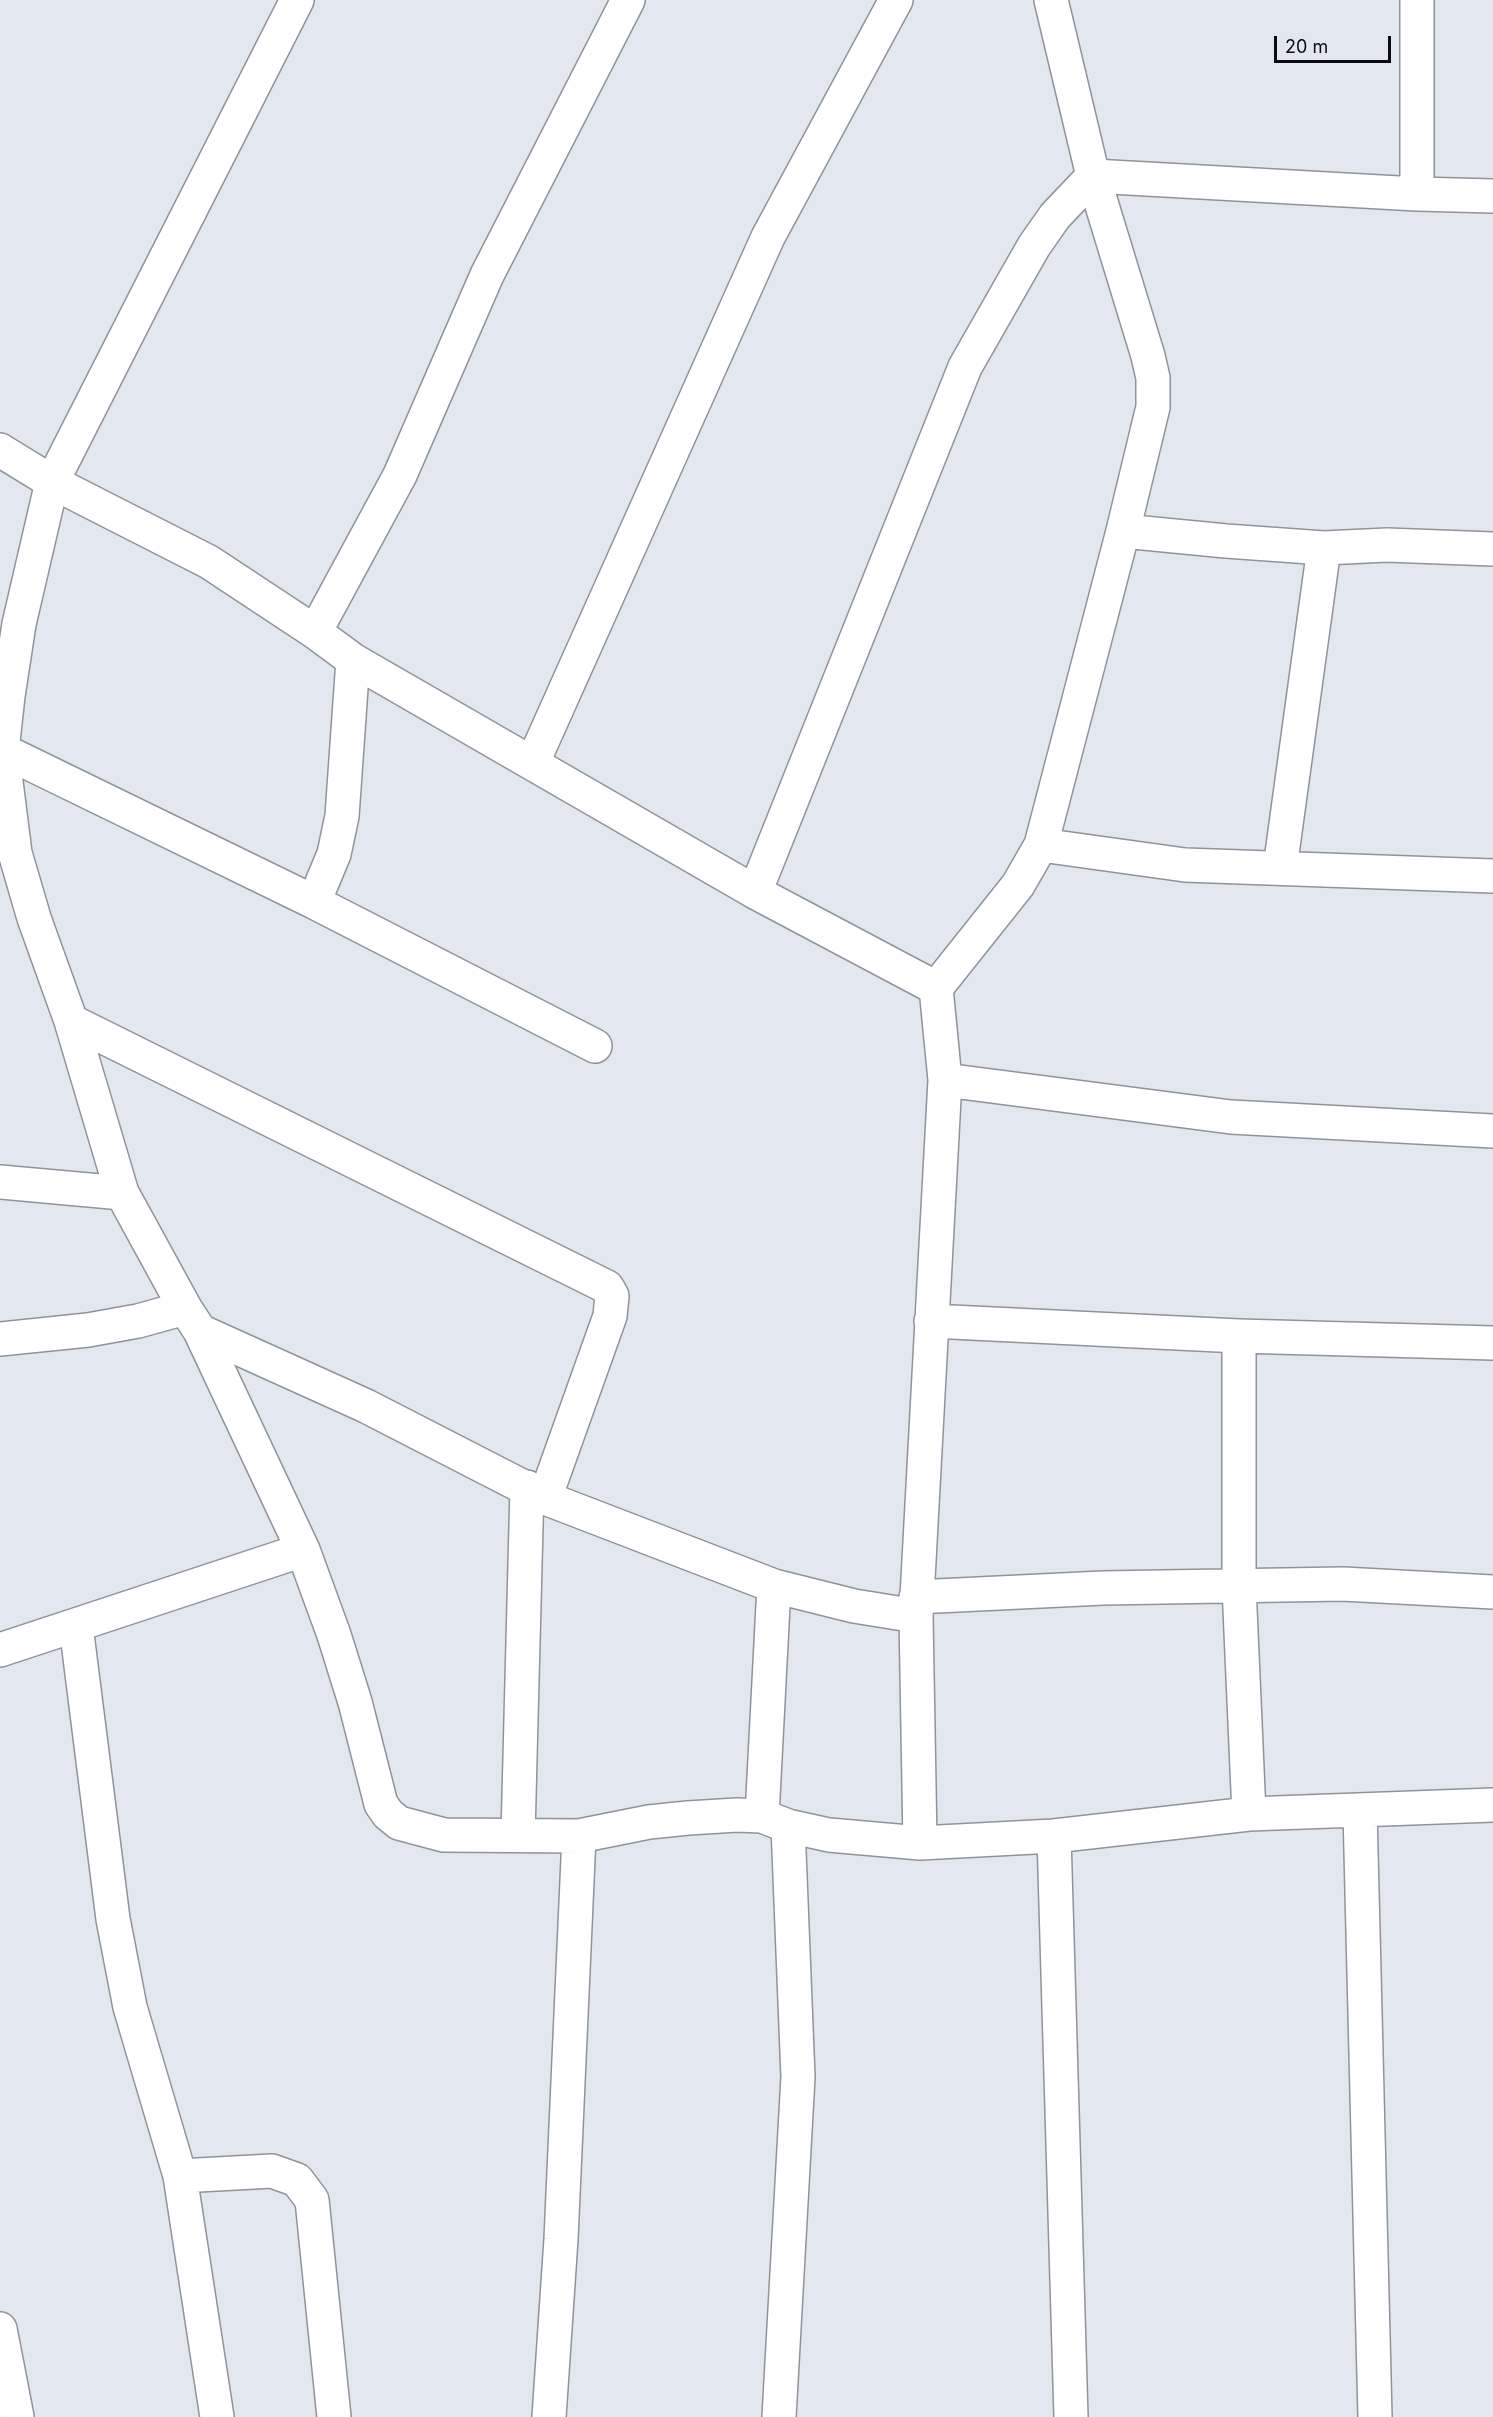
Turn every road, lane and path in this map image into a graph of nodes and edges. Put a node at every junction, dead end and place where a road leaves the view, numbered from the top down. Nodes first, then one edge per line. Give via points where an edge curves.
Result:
1 (297, 0) edge
2 (628, 0) edge
3 (896, 0) edge
4 (1051, 0) edge
5 (1417, 0) edge
6 (1093, 176) junction
7 (1417, 194) junction
8 (1493, 196) edge
9 (0, 450) edge
10 (52, 482) junction
11 (1123, 531) junction
12 (1324, 548) junction
13 (1493, 549) edge
14 (315, 632) junction
15 (353, 660) junction
16 (2, 750) junction
17 (533, 762) junction
18 (1041, 844) junction
19 (1280, 868) junction
20 (1493, 876) edge
21 (755, 892) junction
22 (314, 902) junction
23 (936, 988) junction
24 (71, 1021) junction
25 (595, 1046) dead end
26 (945, 1080) junction
27 (1493, 1131) edge
28 (0, 1182) edge
29 (122, 1193) junction
30 (193, 1319) junction
31 (931, 1321) junction
32 (1239, 1336) junction
33 (0, 1339) edge
34 (1493, 1343) edge
35 (536, 1492) junction
36 (303, 1550) junction
37 (774, 1586) junction
38 (1239, 1586) junction
39 (1493, 1592) edge
40 (916, 1606) junction
41 (76, 1626) junction
42 (0, 1650) edge
43 (1493, 1805) edge
44 (1360, 1811) junction
45 (1249, 1814) junction
46 (775, 1821) junction
47 (518, 1835) junction
48 (579, 1836) junction
49 (1054, 1836) junction
50 (920, 1843) junction
51 (180, 2176) junction
52 (0, 2329) edge
53 (17, 2417) edge
54 (217, 2417) edge
55 (334, 2417) edge
56 (549, 2417) edge
57 (779, 2417) edge
58 (1071, 2417) edge
59 (1375, 2417) edge

1 - 10 street
2 - 14 street via 487,275 400,475
3 - 17 street via 768,237
4 - 6 street
5 - 7 street
6 - 7 street
6 - 11 street via 1154,378 1153,407
6 - 21 street via 1055,216 1034,246 965,366
7 - 8 street
9 - 10 street
10 - 14 street via 208,562
10 - 16 street via 19,624
11 - 12 street
11 - 18 street
12 - 13 street via 1387,545
12 - 19 street
14 - 15 street
15 - 17 street
15 - 22 street via 342,816 334,854
16 - 22 street
16 - 24 street via 15,853
17 - 21 street
18 - 19 street via 1185,865
18 - 23 street via 1018,885
19 - 20 street
21 - 23 street
22 - 25 street
23 - 26 street
24 - 29 street
24 - 35 street via 607,1287 612,1296 610,1316
26 - 27 street via 1231,1117
26 - 31 street
28 - 29 street
29 - 30 street
30 - 33 street via 138,1321
30 - 35 street
30 - 36 street
31 - 32 street
31 - 40 street
32 - 34 street
32 - 38 street
35 - 37 street
35 - 47 street
36 - 41 street
36 - 47 street via 355,1702 381,1804 388,1814 399,1823 444,1835
37 - 40 street via 854,1606
37 - 46 street
38 - 39 street via 1343,1584
38 - 40 street via 1102,1588
38 - 45 street
40 - 50 street
41 - 42 street
41 - 51 street via 113,1919 130,2007
43 - 44 street
44 - 45 street
44 - 59 street
45 - 49 street
46 - 48 street via 737,1815 688,1818
46 - 50 street via 851,1838
46 - 57 street via 798,2077
47 - 48 street
48 - 56 street
49 - 50 street
49 - 58 street
51 - 54 street
51 - 55 street via 272,2170 297,2180 312,2200
52 - 53 street

